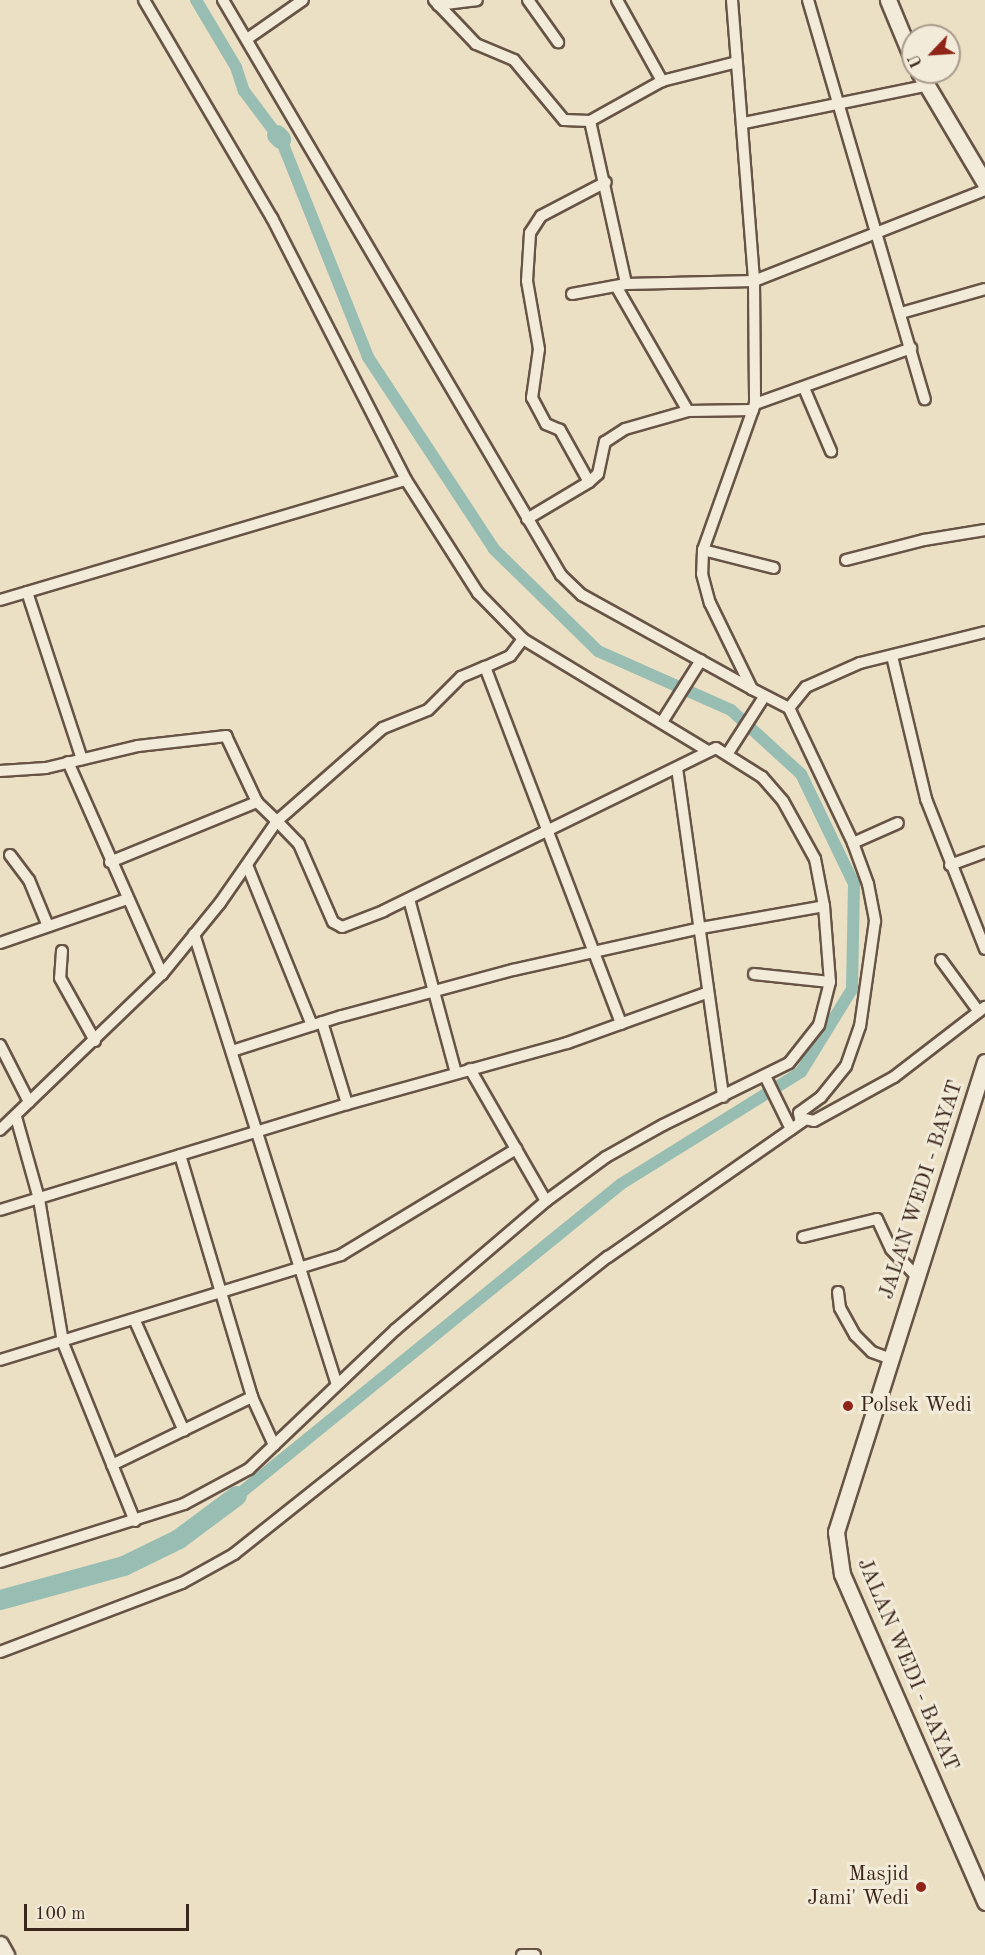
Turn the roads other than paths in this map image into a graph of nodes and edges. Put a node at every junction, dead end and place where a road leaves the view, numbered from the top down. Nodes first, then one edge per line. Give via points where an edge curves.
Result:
1 (144, 0) edge
2 (223, 0) edge
3 (303, 0) edge
4 (477, 0) edge
5 (528, 0) edge
6 (617, 0) edge
7 (732, 0) edge
8 (808, 0) edge
9 (888, 0) edge
10 (436, 3) edge
11 (901, 31) edge
12 (247, 39) junction
13 (558, 42) dead end
14 (737, 62) junction
15 (662, 81) junction
16 (905, 84) edge
17 (925, 84) edge
18 (839, 103) junction
19 (590, 121) junction
20 (744, 123) junction
21 (606, 182) junction
22 (985, 183) edge
23 (985, 190) edge
24 (878, 230) junction
25 (754, 281) junction
26 (621, 285) junction
27 (985, 289) edge
28 (572, 294) dead end
29 (901, 313) junction
30 (911, 348) junction
31 (804, 388) junction
32 (925, 399) dead end
33 (754, 407) junction
34 (688, 411) junction
35 (831, 451) dead end
36 (406, 480) junction
37 (589, 482) junction
38 (527, 519) junction
39 (985, 530) edge
40 (703, 550) junction
41 (846, 560) dead end
42 (774, 568) dead end
43 (27, 592) junction
44 (0, 600) edge
45 (985, 632) edge
46 (524, 639) junction
47 (892, 656) junction
48 (700, 662) junction
49 (485, 667) junction
50 (752, 689) junction
51 (762, 700) junction
52 (789, 708) junction
53 (663, 719) junction
54 (731, 749) junction
55 (706, 750) junction
56 (82, 759) junction
57 (68, 762) junction
58 (677, 768) junction
59 (0, 771) edge
60 (257, 802) junction
61 (277, 821) junction
62 (898, 824) dead end
63 (545, 830) junction
64 (853, 843) junction
65 (985, 852) edge
66 (10, 855) dead end
67 (110, 862) junction
68 (950, 865) junction
69 (247, 866) junction
70 (127, 899) junction
71 (409, 899) junction
72 (824, 906) junction
73 (48, 926) junction
74 (701, 928) junction
75 (194, 934) junction
76 (0, 943) edge
77 (985, 949) edge
78 (62, 951) dead end
79 (594, 954) junction
80 (941, 960) dead end
81 (162, 974) junction
82 (754, 974) dead end
83 (830, 982) junction
84 (436, 989) junction
85 (706, 993) junction
86 (982, 1009) edge
87 (317, 1024) junction
88 (621, 1024) junction
89 (96, 1041) junction
90 (1, 1050) edge
91 (232, 1051) junction
92 (985, 1062) edge
93 (470, 1069) junction
94 (456, 1072) junction
95 (766, 1079) junction
96 (723, 1097) junction
97 (29, 1102) junction
98 (347, 1104) junction
99 (16, 1117) junction
100 (803, 1121) junction
101 (792, 1129) junction
102 (0, 1130) edge
103 (258, 1131) junction
104 (516, 1149) junction
105 (180, 1155) junction
106 (39, 1199) junction
107 (546, 1201) junction
108 (0, 1210) edge
109 (803, 1237) dead end
110 (299, 1270) junction
111 (917, 1277) junction
112 (838, 1292) dead end
113 (222, 1294) junction
114 (135, 1321) junction
115 (63, 1343) junction
116 (891, 1359) junction
117 (0, 1360) edge
118 (337, 1384) junction
119 (252, 1396) junction
120 (184, 1431) junction
121 (274, 1445) junction
122 (112, 1465) junction
123 (135, 1521) junction
124 (0, 1562) edge
125 (0, 1652) edge
126 (985, 1901) edge
127 (0, 1944) edge
128 (6, 1955) edge
129 (522, 1955) edge
130 (535, 1955) edge

1 - 36 street via 272,218
2 - 12 street
3 - 12 street
4 - 10 street
5 - 13 street
6 - 15 street
7 - 14 street
8 - 18 street
9 - 11 main road
10 - 19 street via 476,44 514,60 566,122
12 - 38 street
14 - 15 street
14 - 20 street
15 - 19 street
16 - 18 street
17 - 22 main road
18 - 20 street
18 - 24 street
19 - 21 street
20 - 25 street
21 - 26 street
21 - 37 street via 541,216 532,225 527,247 527,281 539,349 532,398 546,424 560,430
23 - 24 street
24 - 25 street
24 - 29 street
25 - 26 street
25 - 33 street
26 - 28 street
26 - 34 street
27 - 29 street
29 - 30 street
30 - 31 street
30 - 32 street
31 - 33 street
31 - 35 street
33 - 34 street
33 - 40 street
34 - 37 street via 649,421 608,439 601,451 598,474
36 - 43 street
36 - 46 street via 478,592
37 - 38 street
38 - 48 street via 554,566 576,590
39 - 41 street via 924,540
40 - 42 street
40 - 50 street via 705,590
43 - 44 street
43 - 56 street
45 - 47 street
46 - 49 street via 510,656
46 - 53 street
47 - 52 street via 860,663 806,687
47 - 68 street via 926,799
48 - 50 street
48 - 53 street
49 - 61 street via 461,677 428,710 384,728
49 - 63 street
50 - 51 street
51 - 52 street
51 - 54 street
52 - 64 street
53 - 55 street
54 - 55 street
54 - 72 street via 783,801 815,859
55 - 58 street
56 - 57 street
56 - 60 street via 138,746 226,736
57 - 59 street
57 - 67 street
58 - 63 street
58 - 74 street
60 - 61 street
60 - 67 street
61 - 69 street
61 - 71 street via 298,843 338,927
62 - 64 street
63 - 71 street
63 - 79 street
64 - 100 street via 875,912 870,973 860,1026 846,1066 821,1097 799,1113
65 - 68 street
66 - 73 street via 29,880
67 - 70 street
68 - 77 street
69 - 75 street
69 - 87 street
70 - 73 street
70 - 81 street
71 - 84 street
72 - 74 street
72 - 83 street
73 - 76 street
74 - 79 street
74 - 85 street
75 - 81 street
75 - 91 street
78 - 89 street via 60,978
79 - 84 street
79 - 88 street
80 - 86 street
81 - 89 street
82 - 83 street
83 - 95 street via 825,1013 813,1035 795,1058
84 - 87 street
84 - 94 street
85 - 88 street
85 - 96 street
86 - 100 street via 894,1077 814,1121
87 - 91 street
87 - 98 street
88 - 93 street
89 - 97 street
90 - 97 street
91 - 103 street
92 - 111 main road, JALAN WEDI - BAYAT
93 - 94 street
93 - 104 street
94 - 98 street
95 - 96 street
95 - 101 street
96 - 107 street via 606,1157
97 - 99 street
98 - 103 street
99 - 102 street
99 - 106 street
100 - 101 street
101 - 125 street via 644,1231 524,1321 234,1554 182,1583
103 - 105 street
103 - 110 street
104 - 107 street
104 - 110 street via 356,1248
105 - 106 street
105 - 113 street
106 - 108 street
106 - 115 street
107 - 118 street
109 - 111 street via 877,1219 891,1249
110 - 113 street
110 - 118 street
111 - 116 main road, JALAN WEDI - BAYAT
112 - 116 street via 844,1320 855,1335 872,1352
113 - 114 street
113 - 119 street
114 - 115 street
114 - 120 street
115 - 117 street
115 - 122 street
116 - 126 main road, JALAN WEDI - BAYAT via 836,1532 838,1556 855,1605
118 - 121 street
119 - 120 street
119 - 121 street
120 - 122 street
121 - 123 street via 222,1487
122 - 123 street
123 - 124 street
127 - 128 main road
129 - 130 street

